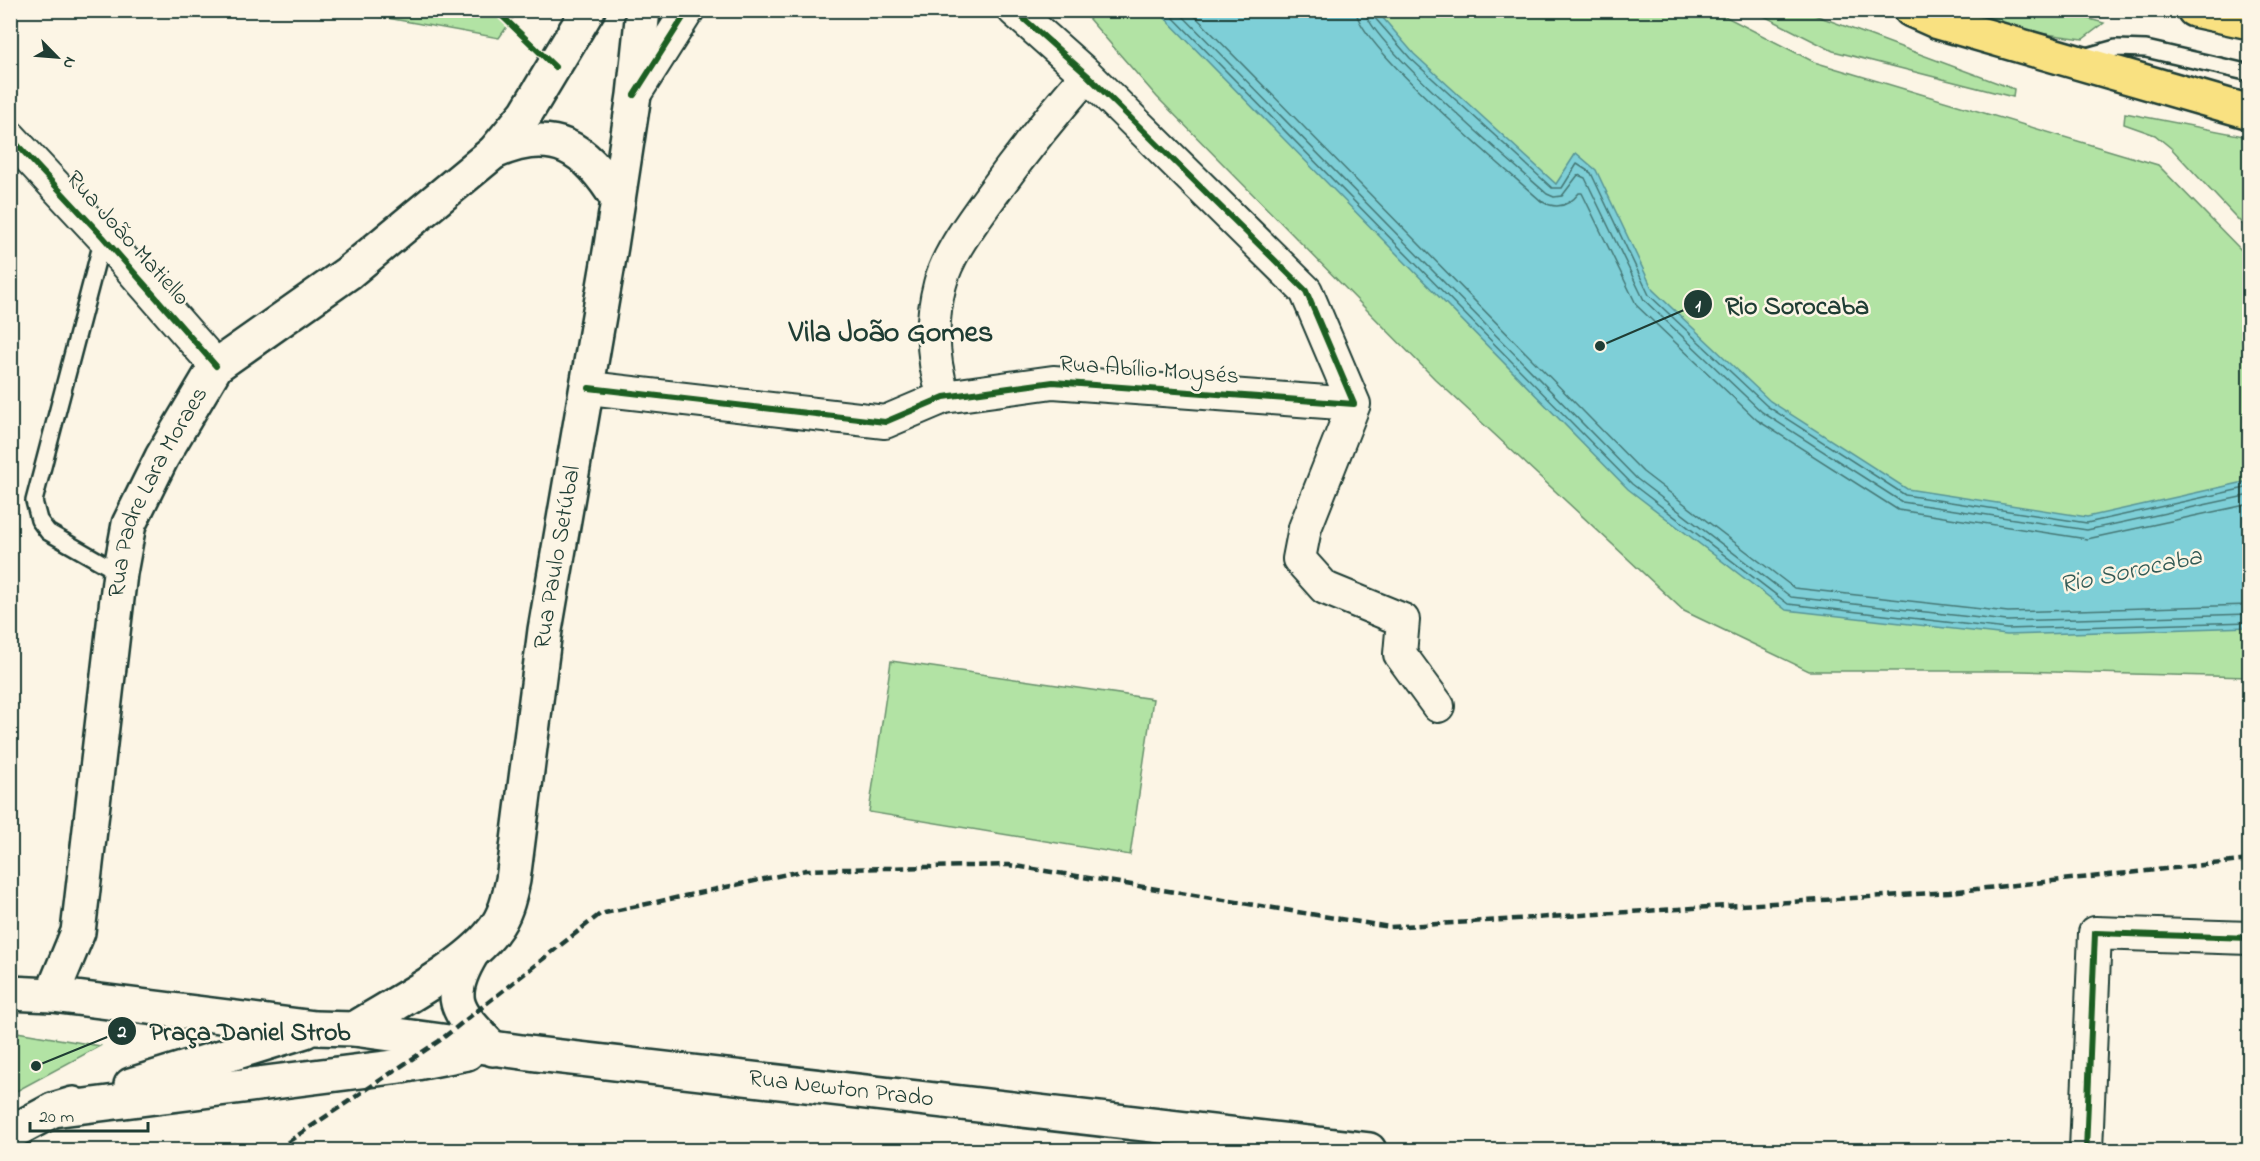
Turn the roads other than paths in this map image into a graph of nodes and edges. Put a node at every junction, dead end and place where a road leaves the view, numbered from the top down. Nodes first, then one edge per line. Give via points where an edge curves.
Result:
1 (588, 10) edge
2 (643, 10) edge
3 (688, 10) edge
4 (1014, 10) edge
5 (1911, 10) edge
6 (2194, 10) edge
7 (2250, 22) edge
8 (2069, 61) junction
9 (2250, 74) edge
10 (1087, 75) junction
11 (634, 95) junction
12 (2250, 112) edge
13 (10, 137) edge
14 (494, 152) junction
15 (618, 200) junction
16 (104, 237) junction
17 (216, 366) junction
18 (589, 388) junction
19 (944, 397) junction
20 (1354, 404) junction
21 (120, 573) junction
22 (1438, 706) dead end
23 (2250, 938) edge
24 (471, 955) junction
25 (10, 993) edge
26 (52, 995) junction
27 (315, 1028) junction
28 (354, 1029) junction
29 (493, 1048) junction
30 (53, 1110) junction
31 (10, 1133) edge
32 (1369, 1150) edge
33 (2086, 1150) edge

1 - 14 main road, Rua Padre Lara Moraes via 526,112
2 - 11 main road, Rua Paulo Setúbal
3 - 11 street
4 - 10 street
5 - 8 highway via 1938,22
6 - 7 highway
8 - 9 lane via 2116,48 2146,49
8 - 12 highway
10 - 19 street via 1028,142 964,233 940,282 933,326 936,372
10 - 20 street via 1306,291
11 - 15 main road, Rua Paulo Setúbal
13 - 16 street, Rua João Matiello
14 - 15 main road via 518,142 561,144 593,164
14 - 17 main road, Rua Padre Lara Moraes via 348,273
15 - 18 main road, Rua Paulo Setúbal
16 - 17 street, Rua João Matiello
16 - 21 lane via 34,501 39,520 48,532
17 - 21 main road, Rua Padre Lara Moraes via 162,457 129,524
18 - 19 street, Rua Abílio Moysés via 885,422
18 - 24 main road, Rua Paulo Setúbal via 545,630 513,880 507,908
19 - 20 street, Rua Abílio Moysés via 1053,382
20 - 22 street via 1305,528 1299,558 1325,588 1403,620 1400,654
21 - 26 main road, Rua Padre Lara Moraes via 78,932
23 - 33 street via 2095,933
24 - 28 main road, Rua Paulo Setúbal
24 - 29 main road via 457,978 456,1001 466,1019
25 - 26 main road
26 - 27 main road
27 - 28 main road, Rua Newton Prado
27 - 30 main road
28 - 29 main road, Rua Newton Prado
29 - 30 main road via 401,1066
29 - 32 main road, Rua Newton Prado
30 - 31 main road

